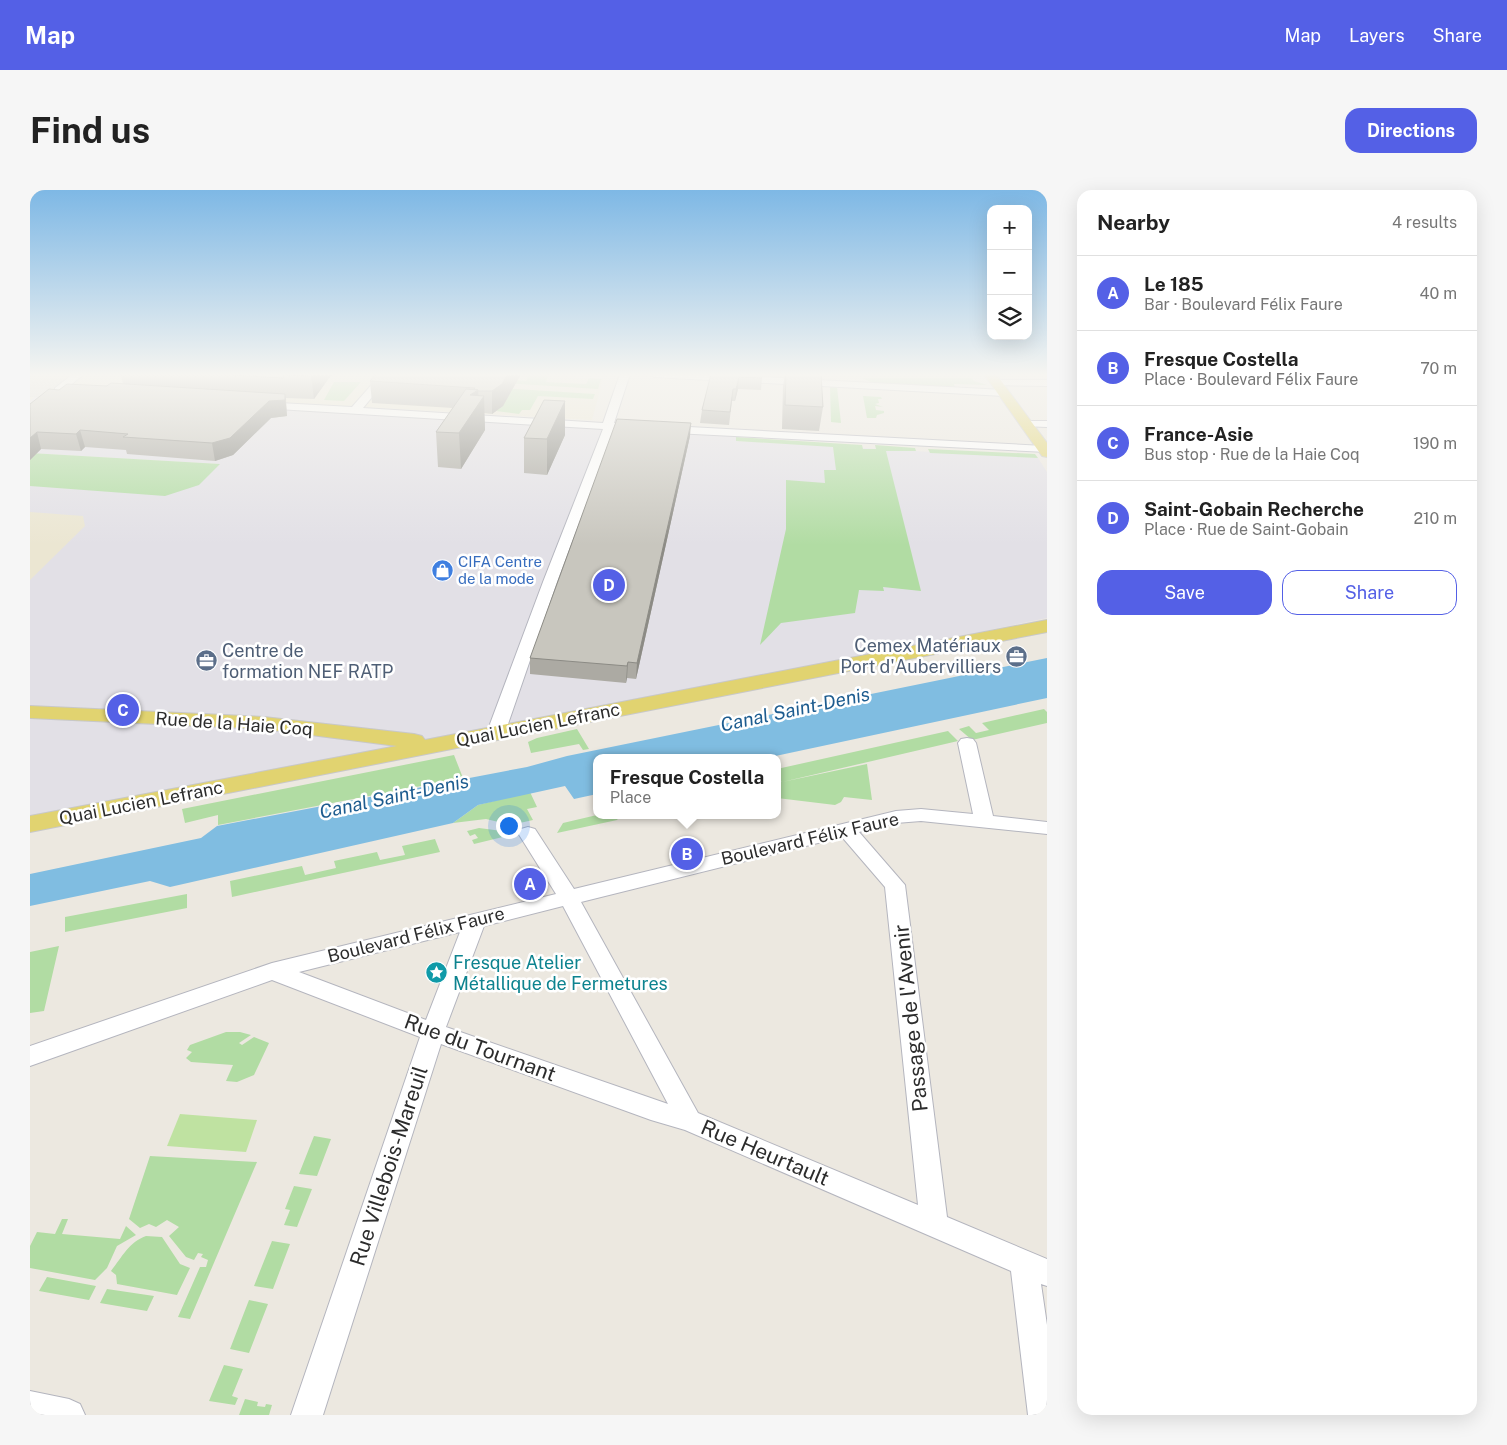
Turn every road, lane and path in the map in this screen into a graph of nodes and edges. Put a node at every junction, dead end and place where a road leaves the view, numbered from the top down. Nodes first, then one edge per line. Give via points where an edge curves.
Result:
1 (609, 431) edge
2 (712, 431) edge
3 (1031, 431) edge
4 (1045, 451) edge
5 (1047, 626) edge
6 (30, 712) edge
7 (502, 732) junction
8 (353, 735) junction
9 (966, 743) dead end
10 (438, 744) junction
11 (354, 760) junction
12 (984, 821) junction
13 (30, 824) edge
14 (1047, 828) edge
15 (846, 829) junction
16 (528, 833) dead end
17 (568, 897) junction
18 (476, 919) junction
19 (272, 971) junction
20 (434, 1032) junction
21 (30, 1056) edge
22 (689, 1120) junction
23 (934, 1226) junction
24 (1036, 1269) edge
25 (30, 1407) edge
26 (68, 1415) edge
27 (307, 1415) edge
28 (1044, 1415) edge

1 - 7 street via 499,724
2 - 4 street
3 - 4 main road
5 - 7 main road, Quai Lucien Lefranc
6 - 8 main road, Rue de la Haie Coq via 264,723
7 - 10 main road, Quai Lucien Lefranc
8 - 10 main road, Rue de la Haie Coq
8 - 11 main road
9 - 12 street
10 - 11 main road, Quai Lucien Lefranc
11 - 13 main road, Quai Lucien Lefranc
12 - 14 street, Boulevard Félix Faure
12 - 15 street, Boulevard Félix Faure via 921,815
15 - 17 street, Boulevard Félix Faure
15 - 23 street, Passage de l'Avenir via 896,885
16 - 17 street
17 - 18 street, Boulevard Félix Faure
17 - 22 street, Rue Heurtault
18 - 19 street, Boulevard Félix Faure
18 - 20 street, Rue Villebois-Mareuil
19 - 20 street, Rue du Tournant
19 - 21 street, Boulevard Félix Faure
20 - 22 street, Rue du Tournant via 660,1113
20 - 27 street, Rue Villebois-Mareuil
22 - 23 street, Rue Heurtault
23 - 24 street, Rue Heurtault
24 - 28 street
25 - 26 street

